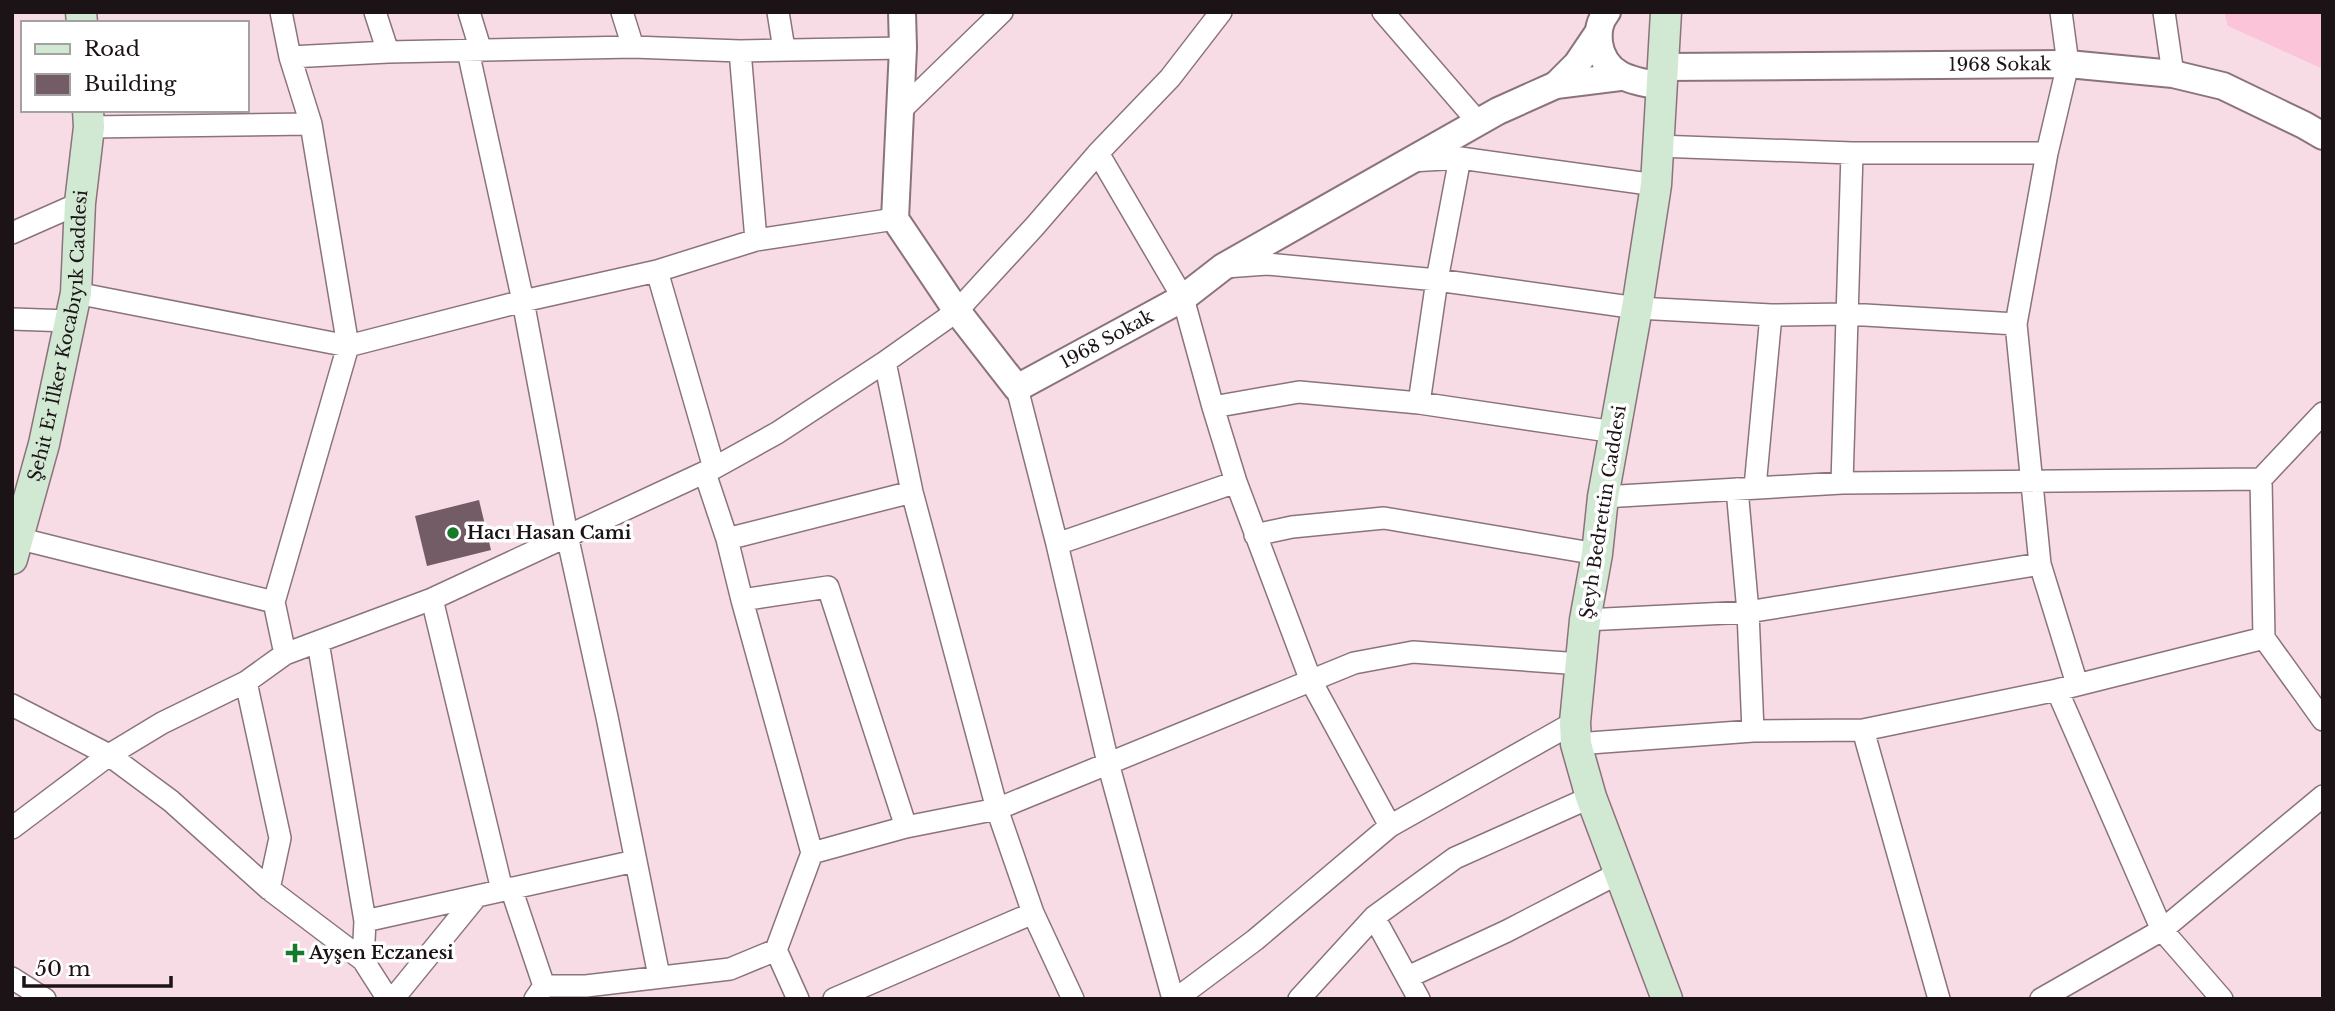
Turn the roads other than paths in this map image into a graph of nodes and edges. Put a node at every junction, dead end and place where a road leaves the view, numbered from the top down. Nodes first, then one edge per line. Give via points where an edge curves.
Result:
1 (281, 12) edge
2 (375, 12) edge
3 (469, 12) edge
4 (622, 12) edge
5 (778, 12) edge
6 (902, 12) edge
7 (1002, 12) edge
8 (1221, 12) edge
9 (1383, 12) edge
10 (1666, 12) edge
11 (2061, 12) edge
12 (2164, 12) edge
13 (1602, 19) edge
14 (633, 47) junction
15 (903, 48) junction
16 (785, 49) junction
17 (475, 51) junction
18 (740, 51) junction
19 (387, 52) junction
20 (290, 57) junction
21 (2068, 64) junction
22 (2173, 74) junction
23 (1662, 76) junction
24 (1620, 77) junction
25 (1556, 85) junction
26 (899, 112) junction
27 (89, 119) edge
28 (1478, 122) junction
29 (311, 124) junction
30 (2323, 136) edge
31 (1657, 146) junction
32 (1098, 153) junction
33 (1852, 153) junction
34 (2047, 153) junction
35 (1460, 158) junction
36 (1407, 161) junction
37 (1656, 185) junction
38 (80, 203) junction
39 (895, 219) junction
40 (12, 233) edge
41 (756, 240) junction
42 (1223, 267) junction
43 (657, 271) junction
44 (1437, 280) junction
45 (1183, 299) junction
46 (523, 301) junction
47 (73, 307) junction
48 (1637, 308) junction
49 (957, 311) junction
50 (1848, 314) junction
51 (1771, 315) junction
52 (12, 319) edge
53 (2015, 324) junction
54 (348, 346) junction
55 (885, 362) junction
56 (1017, 387) junction
57 (1419, 403) junction
58 (1213, 407) junction
59 (2323, 413) edge
60 (1615, 432) junction
61 (709, 470) junction
62 (2261, 479) junction
63 (1236, 481) junction
64 (2033, 482) junction
65 (1842, 483) junction
66 (1746, 488) junction
67 (912, 492) junction
68 (1603, 497) junction
69 (567, 535) junction
70 (1255, 536) junction
71 (727, 538) junction
72 (1057, 544) junction
73 (15, 548) edge
74 (1597, 554) junction
75 (2040, 564) junction
76 (432, 599) junction
77 (742, 600) junction
78 (274, 602) junction
79 (1748, 612) junction
80 (1585, 620) junction
81 (2264, 638) junction
82 (318, 642) junction
83 (285, 654) junction
84 (1581, 664) junction
85 (1311, 681) junction
86 (246, 682) junction
87 (2067, 687) junction
88 (12, 705) edge
89 (2323, 720) edge
90 (1863, 730) junction
91 (1753, 731) junction
92 (1575, 733) junction
93 (109, 755) junction
94 (1108, 763) junction
95 (2323, 796) edge
96 (1591, 797) junction
97 (997, 808) junction
98 (1390, 826) junction
99 (906, 827) junction
100 (12, 828) edge
101 (812, 853) junction
102 (635, 861) junction
103 (1619, 873) junction
104 (507, 889) junction
105 (269, 890) junction
106 (477, 896) junction
107 (1033, 913) junction
108 (1374, 917) junction
109 (365, 921) junction
110 (2162, 930) junction
111 (776, 950) junction
112 (363, 960) junction
113 (1408, 977) junction
114 (12, 978) edge
115 (649, 985) edge
116 (539, 993) edge
117 (37, 996) edge
118 (1664, 998) edge
119 (390, 999) edge
120 (798, 999) edge
121 (834, 999) edge
122 (1073, 999) edge
123 (1175, 999) edge
124 (1299, 999) edge
125 (1419, 999) edge
126 (1939, 999) edge
127 (2041, 999) edge
128 (2222, 999) edge

1 - 20 street
2 - 19 street
3 - 17 street
4 - 14 street
5 - 16 street
6 - 15 street
7 - 26 street
8 - 32 street via 1170,78
9 - 28 street
10 - 23 main road, Şeyh Bedrettin Caddesi
11 - 21 street
12 - 22 street
13 - 24 street via 1600,53
13 - 25 street via 1577,64
14 - 17 street
14 - 18 street
15 - 16 street
15 - 26 street
16 - 18 street
17 - 19 street
17 - 46 street
18 - 41 street
19 - 20 street
20 - 29 street
21 - 22 street, 1968 Sokak
21 - 23 street, 1968 Sokak
21 - 34 street
22 - 30 street, 1968 Sokak via 2223,86
23 - 24 street, 1968 Sokak
23 - 31 main road, Şeyh Bedrettin Caddesi
24 - 25 street, 1968 Sokak
25 - 28 street, 1968 Sokak
26 - 39 street
27 - 29 street
27 - 38 main road, Şehit Er İlker Kocabıyık Caddesi
28 - 36 street, 1968 Sokak
29 - 54 street
31 - 33 street
31 - 37 main road, Şeyh Bedrettin Caddesi
32 - 45 street
32 - 49 street
33 - 34 street
33 - 50 street
34 - 53 street
35 - 36 street
35 - 37 street
35 - 44 street
36 - 42 street, 1968 Sokak
37 - 48 main road, Şeyh Bedrettin Caddesi
38 - 40 street
38 - 47 main road, Şehit Er İlker Kocabıyık Caddesi
39 - 41 street
39 - 49 street
41 - 43 street
42 - 44 street via 1267,264
42 - 45 street, 1968 Sokak
43 - 46 street
43 - 61 street
44 - 48 street
44 - 57 street
45 - 56 street, 1968 Sokak
45 - 58 street
46 - 54 street
46 - 69 street
47 - 52 street
47 - 54 street
47 - 73 main road, Şehit Er İlker Kocabıyık Caddesi via 44,444
48 - 51 street
48 - 60 main road, Şeyh Bedrettin Caddesi
49 - 55 street
49 - 56 street
50 - 51 street
50 - 53 street
50 - 65 street
51 - 66 street
53 - 64 street
54 - 78 street
55 - 61 street via 776,433
55 - 67 street
56 - 72 street
57 - 58 street via 1299,392
57 - 60 street
58 - 63 street
59 - 62 street
60 - 68 main road, Şeyh Bedrettin Caddesi
61 - 69 street
61 - 71 street
62 - 64 street
62 - 81 street
63 - 70 street
63 - 72 street
64 - 65 street
64 - 75 street
65 - 66 street
66 - 68 street
66 - 79 street
67 - 71 street
67 - 97 street
68 - 74 main road, Şeyh Bedrettin Caddesi
69 - 76 street
69 - 102 street
70 - 74 street via 1292,527 1384,518
70 - 85 street
71 - 77 street
72 - 94 street
73 - 78 street
74 - 80 main road, Şeyh Bedrettin Caddesi
75 - 79 street
75 - 87 street
76 - 82 street
76 - 104 street
77 - 99 street via 828,587
77 - 101 street
78 - 83 street
79 - 80 street
79 - 91 street
80 - 84 main road, Şeyh Bedrettin Caddesi
81 - 87 street
81 - 89 street
82 - 83 street
82 - 109 street
83 - 86 street
84 - 85 street via 1413,652 1354,663
84 - 92 main road, Şeyh Bedrettin Caddesi
85 - 94 street
85 - 98 street
86 - 93 street
86 - 105 street via 280,838
87 - 90 street
87 - 110 street
88 - 93 street
90 - 91 street
90 - 126 street
91 - 92 street
92 - 96 main road, Şeyh Bedrettin Caddesi
92 - 98 street
93 - 100 street
93 - 105 street via 172,801
94 - 97 street
94 - 123 street
95 - 110 street
96 - 103 main road, Şeyh Bedrettin Caddesi
96 - 108 street via 1455,858
97 - 99 street
97 - 107 street
98 - 123 street via 1255,940
99 - 101 street
101 - 111 street
102 - 104 street
102 - 115 street
103 - 113 street
103 - 118 main road, Şeyh Bedrettin Caddesi
104 - 106 street
104 - 116 street
105 - 112 street
106 - 109 street
106 - 119 street
107 - 121 street
107 - 122 street
108 - 113 street
108 - 124 street
109 - 112 street
110 - 127 street
110 - 128 street
111 - 115 street via 730,969
111 - 120 street
112 - 119 street
113 - 125 street
114 - 117 street
115 - 116 street via 586,986

